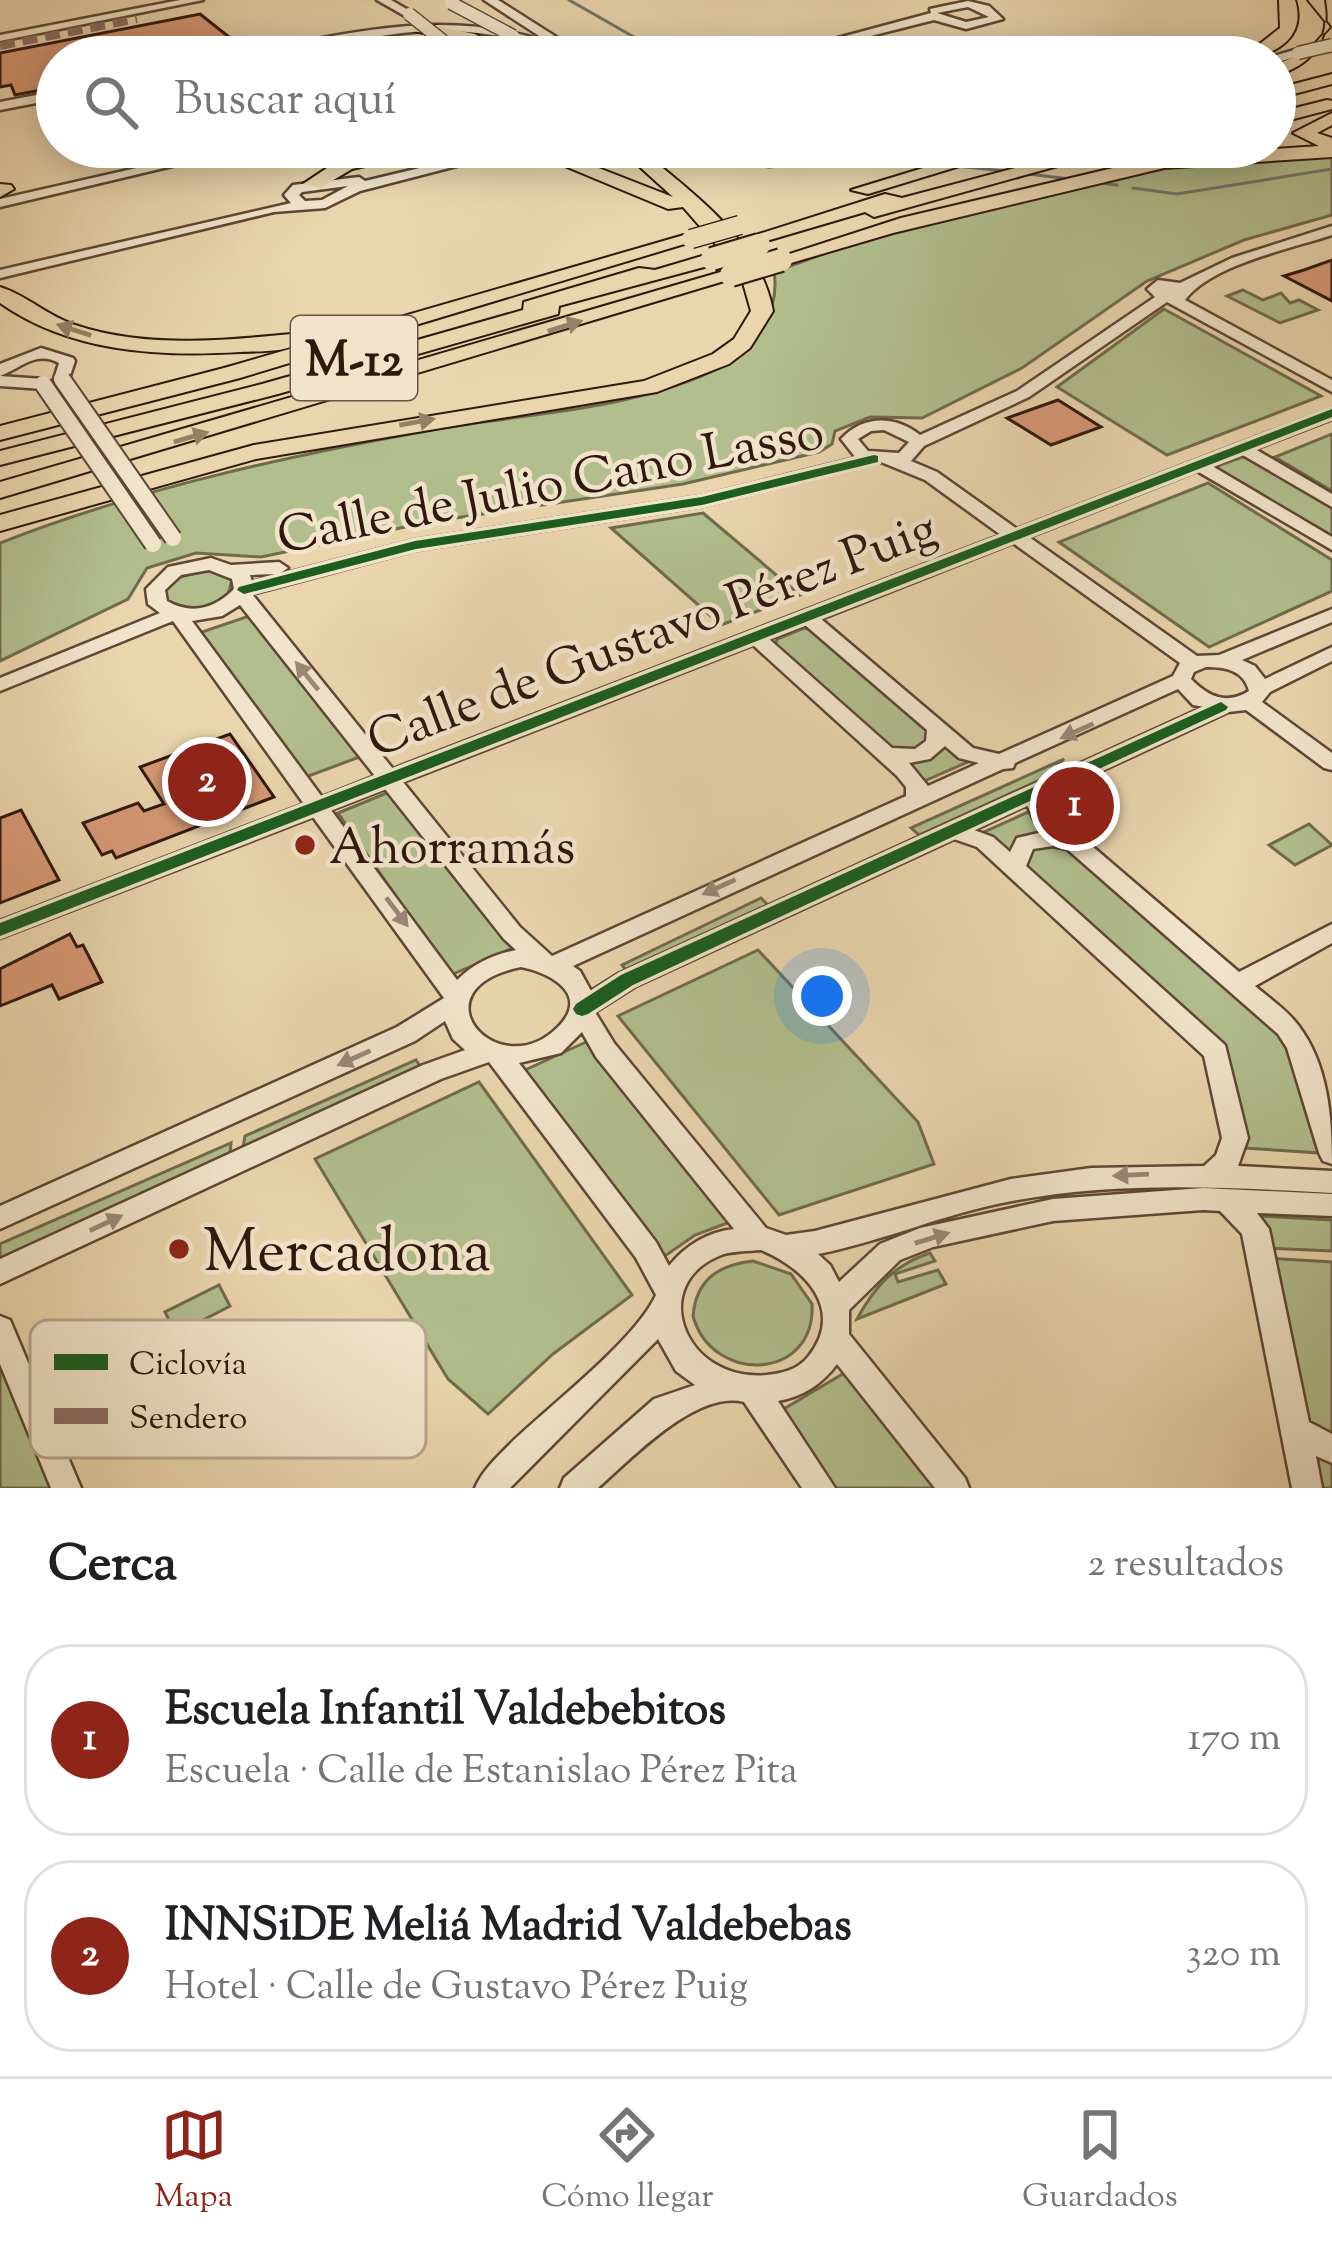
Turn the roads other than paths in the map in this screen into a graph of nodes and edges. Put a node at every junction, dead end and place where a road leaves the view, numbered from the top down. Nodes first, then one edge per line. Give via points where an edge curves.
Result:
1 (173, 0) edge
2 (196, 0) edge
3 (382, 0) edge
4 (436, 0) edge
5 (1287, 0) edge
6 (1316, 0) edge
7 (480, 1) edge
8 (957, 2) edge
9 (930, 10) junction
10 (137, 19) dead end
11 (414, 21) junction
12 (1332, 22) edge
13 (0, 24) edge
14 (952, 25) junction
15 (392, 28) junction
16 (1332, 32) edge
17 (514, 35) junction
18 (351, 36) edge
19 (436, 36) edge
20 (456, 36) edge
21 (464, 36) edge
22 (517, 36) edge
23 (540, 36) edge
24 (843, 36) edge
25 (901, 36) edge
26 (1282, 36) edge
27 (0, 40) edge
28 (1332, 45) edge
29 (1296, 53) edge
30 (1332, 63) edge
31 (1296, 64) edge
32 (1296, 71) edge
33 (1332, 79) edge
34 (1296, 88) edge
35 (36, 99) edge
36 (1332, 104) edge
37 (0, 106) edge
38 (1296, 113) edge
39 (1332, 118) edge
40 (1296, 148) edge
41 (1332, 149) edge
42 (1296, 151) edge
43 (108, 168) edge
44 (134, 168) edge
45 (343, 168) edge
46 (413, 168) edge
47 (426, 168) edge
48 (588, 168) edge
49 (641, 168) edge
50 (649, 168) edge
51 (939, 168) edge
52 (1006, 168) edge
53 (1017, 168) edge
54 (1108, 168) edge
55 (1124, 168) edge
56 (1096, 172) junction
57 (330, 188) junction
58 (1, 193) edge
59 (675, 193) junction
60 (295, 199) junction
61 (1332, 227) edge
62 (727, 247) junction
63 (0, 271) edge
64 (1171, 292) junction
65 (0, 293) edge
66 (438, 311) junction
67 (1332, 372) edge
68 (28, 377) edge
69 (1332, 387) edge
70 (1332, 413) edge
71 (899, 428) junction
72 (0, 433) edge
73 (850, 445) junction
74 (1242, 448) junction
75 (899, 454) junction
76 (0, 456) edge
77 (1199, 465) junction
78 (0, 491) edge
79 (1332, 502) edge
80 (0, 528) edge
81 (1015, 536) junction
82 (163, 541) junction
83 (1332, 545) edge
84 (199, 564) junction
85 (235, 570) junction
86 (169, 574) junction
87 (243, 592) junction
88 (154, 598) junction
89 (176, 614) junction
90 (1332, 615) edge
91 (807, 617) junction
92 (754, 637) junction
93 (1332, 653) edge
94 (1222, 661) junction
95 (1187, 671) junction
96 (0, 672) edge
97 (0, 685) edge
98 (1255, 696) junction
99 (1221, 707) junction
100 (937, 728) junction
101 (886, 754) junction
102 (1332, 763) edge
103 (1006, 764) junction
104 (389, 779) junction
105 (1032, 793) junction
106 (916, 802) junction
107 (319, 806) junction
108 (952, 830) junction
109 (1074, 843) junction
110 (1013, 867) junction
111 (0, 930) edge
112 (1332, 932) edge
113 (547, 963) junction
114 (1238, 983) junction
115 (456, 1000) junction
116 (582, 1010) junction
117 (494, 1052) junction
118 (1332, 1154) edge
119 (1332, 1182) edge
120 (1218, 1188) junction
121 (1332, 1205) edge
122 (0, 1218) edge
123 (758, 1238) junction
124 (789, 1246) junction
125 (1, 1273) edge
126 (666, 1299) junction
127 (838, 1302) junction
128 (0, 1329) edge
129 (835, 1339) junction
130 (6, 1358) edge
131 (742, 1388) junction
132 (30, 1410) edge
133 (1296, 1431) junction
134 (1332, 1449) edge
135 (52, 1458) edge
136 (66, 1488) edge
137 (490, 1488) edge
138 (574, 1488) edge
139 (820, 1488) edge
140 (954, 1488) edge
141 (1307, 1488) edge

1 - 13 street
2 - 27 street
3 - 11 street
4 - 17 street, bridge
5 - 26 highway via 1292,17
6 - 12 highway
7 - 17 street, bridge
7 - 23 street
8 - 9 street
8 - 14 street via 989,9 997,19
9 - 14 street
9 - 24 street
10 - 27 street
11 - 15 street
11 - 19 street, bridge
11 - 20 street
11 - 21 highway
14 - 25 street
15 - 17 street via 447,24
15 - 18 street
16 - 31 highway
17 - 22 street
28 - 29 street, bridge
30 - 32 highway
33 - 34 highway
35 - 37 street
36 - 38 highway
39 - 41 highway via 1302,135
40 - 41 highway
41 - 42 highway
43 - 58 street
44 - 58 street
45 - 57 highway
46 - 57 street
47 - 57 street
48 - 62 highway via 659,196
49 - 59 highway
50 - 59 highway
51 - 62 highway, M-12
52 - 62 highway, M-12
53 - 62 highway
54 - 56 highway
55 - 56 highway
56 - 62 highway, bridge via 781,260
57 - 60 street
57 - 60 street via 326,204
59 - 62 highway
60 - 63 street
61 - 64 street, Calle de Julio Cano Lasso
62 - 66 highway, M-12
62 - 76 highway, M-12
78 -> 62 highway
80 -> 62 highway via 302,443 632,390 699,370 742,343 763,311 758,278
64 - 67 street
64 - 69 street
64 - 71 street, Calle de Julio Cano Lasso via 1012,388 932,425
64 - 75 street, Calle de Julio Cano Lasso via 1023,394
66 -> 65 highway via 304,340 143,345 45,320
66 - 72 highway, M-12
68 - 82 street, bridge
70 - 74 street, Calle de Gustavo Pérez Puig
71 - 73 street, Calle de Julio Cano Lasso via 859,429
71 - 75 street
73 - 75 street
73 - 85 street, Calle de Julio Cano Lasso via 819,464 696,494
74 - 77 street, Calle de Gustavo Pérez Puig
74 - 79 street
75 - 81 street
75 - 87 street, Calle de Julio Cano Lasso via 702,501 415,545
77 - 81 street, Calle de Gustavo Pérez Puig
77 - 83 street
81 - 91 street, Calle de Gustavo Pérez Puig
81 - 95 street
82 - 84 street
82 - 86 street
84 - 85 street, Calle de Julio Cano Lasso
84 - 86 street
85 - 87 street
86 - 88 street
87 - 89 street, Calle de Julio Cano Lasso via 223,609
104 -> 87 street
88 - 89 street
88 - 96 street
89 - 97 street
89 - 107 street
90 - 94 street
91 - 92 street, Calle de Gustavo Pérez Puig
91 - 100 street
92 - 101 street
92 - 104 street, Calle de Gustavo Pérez Puig
93 - 98 street
94 - 95 street
94 - 98 street via 1247,670
95 - 99 street via 1200,700
95 -> 103 street
98 - 99 street
98 - 102 street
99 - 105 street
100 - 101 street via 936,745 923,754
100 - 103 street via 972,756
101 - 106 street via 913,779
103 - 106 street
104 - 107 street, Calle de Gustavo Pérez Puig
104 - 113 street via 512,933
105 - 108 street
105 - 109 street via 1037,809
106 -> 113 street
107 - 111 street, Calle de Gustavo Pérez Puig
107 -> 115 street
108 - 110 street via 985,842
108 - 116 street via 627,980
109 - 110 street via 1025,843
109 - 114 street
110 - 120 street via 1216,1052 1235,1138
112 - 114 street
113 - 115 street via 490,964
113 - 116 street via 578,986
114 - 118 street via 1294,1036
115 - 117 street via 463,1032
115 -> 122 street via 406,1034
116 - 117 street via 551,1047
116 - 123 street via 605,1050
125 -> 117 street via 433,1072
117 - 126 street via 646,1250
119 - 120 street
120 - 121 street
120 -> 124 street via 1122,1175 1011,1190
127 -> 120 street via 890,1252 930,1236
120 - 133 street via 1255,1229
123 - 124 street
123 - 126 street via 725,1240 693,1256
124 - 127 street via 821,1269
126 - 131 street via 667,1329 690,1365
126 - 137 street
127 - 129 street
128 - 130 street
129 - 131 street via 805,1377
129 - 140 street
130 - 132 street
131 - 138 street via 665,1409
131 - 139 street
133 - 134 street
133 - 141 street
135 - 136 street

